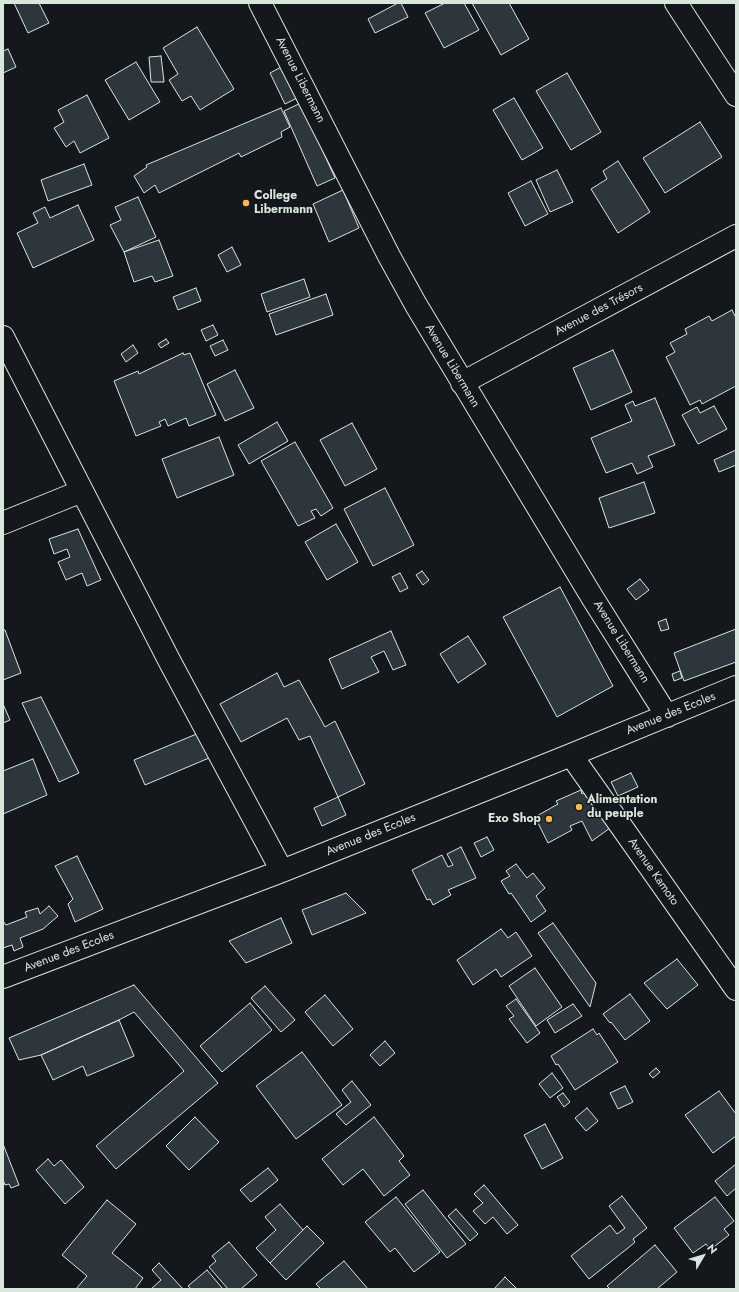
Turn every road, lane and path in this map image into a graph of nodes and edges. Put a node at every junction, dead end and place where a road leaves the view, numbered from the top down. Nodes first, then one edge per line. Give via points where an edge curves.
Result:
1 (260, 3) edge
2 (676, 3) edge
3 (736, 95) edge
4 (736, 236) edge
5 (3, 337) edge
6 (462, 383) junction
7 (82, 491) junction
8 (3, 523) edge
9 (736, 687) edge
10 (667, 716) junction
11 (571, 755) junction
12 (282, 871) junction
13 (3, 977) edge
14 (736, 989) edge

1 - 6 street, Avenue Libermann via 389,256
2 - 3 street
4 - 6 street, Avenue des Trésors
5 - 7 street
6 - 10 street, Avenue Libermann
7 - 8 street
7 - 12 street
9 - 10 street, Avenue des Ecoles
10 - 11 street, Avenue des Ecoles
11 - 12 street, Avenue des Ecoles
11 - 14 street, Avenue Kamoto
12 - 13 street, Avenue des Ecoles

